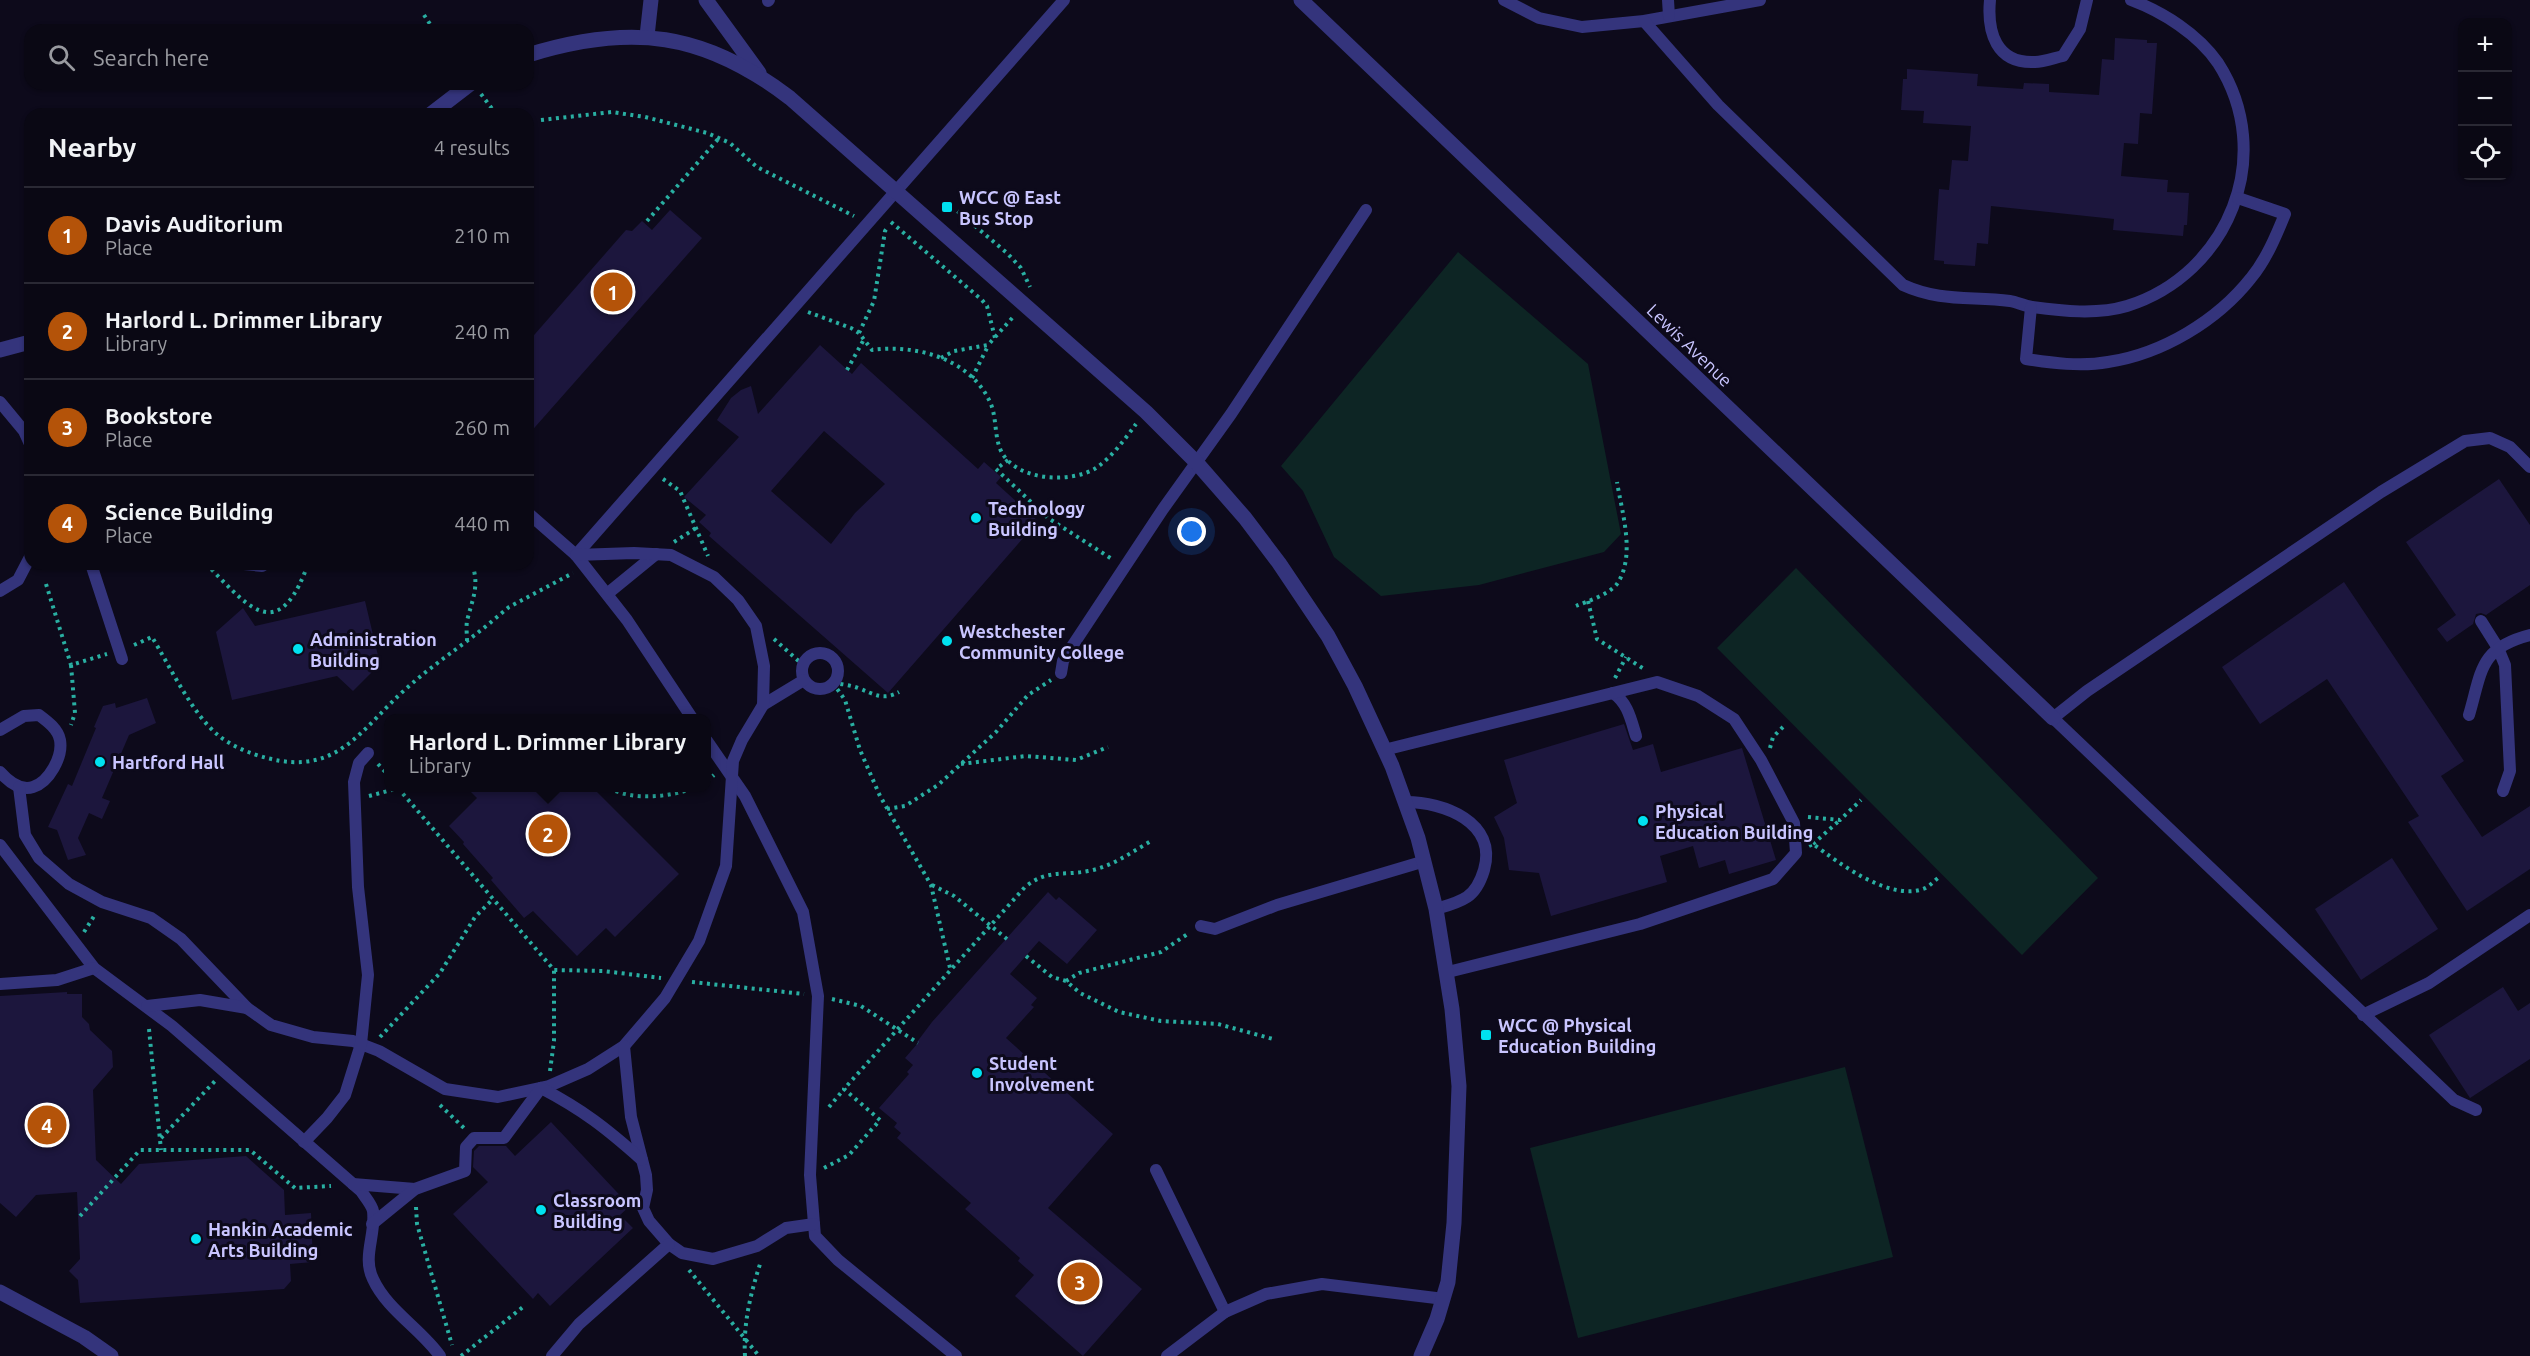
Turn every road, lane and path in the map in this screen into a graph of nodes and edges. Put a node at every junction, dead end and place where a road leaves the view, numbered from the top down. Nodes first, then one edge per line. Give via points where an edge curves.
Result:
1 (651, 0) edge
2 (706, 0) edge
3 (1065, 0) edge
4 (1301, 0) edge
5 (1504, 0) edge
6 (1668, 0) edge
7 (1760, 0) edge
8 (1990, 0) edge
9 (2086, 0) edge
10 (2131, 0) edge
11 (1694, 6) edge
12 (424, 15) dead end
13 (1669, 16) junction
14 (1644, 21) junction
15 (431, 24) edge
16 (647, 36) junction
17 (534, 53) edge
18 (761, 75) junction
19 (471, 90) edge
20 (476, 90) edge
21 (442, 108) edge
22 (491, 108) edge
23 (541, 120) dead end
24 (719, 138) junction
25 (895, 191) junction
26 (2238, 198) junction
27 (933, 205) dead end
28 (1366, 210) dead end
29 (646, 221) dead end
30 (867, 222) junction
31 (885, 231) junction
32 (1033, 295) dead end
33 (793, 307) junction
34 (2031, 307) junction
35 (1017, 313) dead end
36 (859, 333) junction
37 (995, 338) junction
38 (863, 341) junction
39 (24, 344) edge
40 (988, 345) junction
41 (0, 350) edge
42 (941, 358) junction
43 (847, 369) dead end
44 (972, 378) junction
45 (0, 402) edge
46 (1138, 421) dead end
47 (24, 431) edge
48 (1008, 460) junction
49 (1196, 462) junction
50 (2530, 468) edge
51 (650, 471) junction
52 (1617, 483) dead end
53 (534, 518) edge
54 (656, 554) junction
55 (576, 555) junction
56 (585, 567) junction
57 (24, 568) edge
58 (1125, 568) junction
59 (93, 570) edge
60 (212, 570) edge
61 (474, 570) edge
62 (305, 572) dead end
63 (714, 577) junction
64 (46, 584) dead end
65 (0, 591) edge
66 (607, 594) junction
67 (1588, 601) junction
68 (1576, 606) dead end
69 (2481, 621) dead end
70 (756, 626) junction
71 (2530, 635) edge
72 (467, 642) junction
73 (2498, 648) junction
74 (121, 654) junction
75 (803, 664) junction
76 (71, 665) junction
77 (1062, 673) joint
78 (804, 680) junction
79 (1657, 682) junction
80 (833, 683) junction
81 (899, 692) dead end
82 (1613, 693) junction
83 (763, 705) junction
84 (689, 714) edge
85 (2469, 715) dead end
86 (2053, 718) junction
87 (0, 730) edge
88 (1636, 736) dead end
89 (60, 740) junction
90 (711, 747) edge
91 (1108, 747) dead end
92 (1384, 750) junction
93 (368, 753) dead end
94 (961, 764) junction
95 (0, 772) edge
96 (730, 775) junction
97 (20, 787) junction
98 (2503, 790) dead end
99 (384, 792) edge
100 (402, 792) edge
101 (619, 792) edge
102 (684, 792) edge
103 (354, 800) junction
104 (1861, 800) dead end
105 (1406, 802) junction
106 (887, 809) junction
107 (1790, 815) junction
108 (1840, 820) junction
109 (1153, 840) dead end
110 (1813, 844) junction
111 (0, 845) edge
112 (1796, 853) junction
113 (1425, 861) junction
114 (1938, 878) dead end
115 (931, 885) junction
116 (494, 899) junction
117 (102, 902) junction
118 (1436, 909) junction
119 (2530, 915) edge
120 (990, 925) junction
121 (1200, 926) joint
122 (1007, 939) dead end
123 (76, 946) junction
124 (1026, 956) dead end
125 (94, 968) junction
126 (950, 969) junction
127 (554, 970) junction
128 (1448, 972) junction
129 (675, 980) junction
130 (1066, 981) junction
131 (0, 984) edge
132 (818, 996) junction
133 (147, 1006) junction
134 (247, 1008) junction
135 (2363, 1015) junction
136 (896, 1028) junction
137 (1273, 1039) dead end
138 (918, 1043) dead end
139 (365, 1046) junction
140 (624, 1046) junction
141 (224, 1071) junction
142 (545, 1087) junction
143 (2476, 1110) dead end
144 (160, 1139) junction
145 (304, 1142) junction
146 (161, 1150) junction
147 (642, 1160) junction
148 (1156, 1170) dead end
149 (810, 1175) junction
150 (353, 1184) junction
151 (415, 1189) junction
152 (80, 1216) dead end
153 (372, 1224) junction
154 (814, 1224) junction
155 (773, 1236) junction
156 (669, 1245) junction
157 (682, 1254) junction
158 (0, 1292) edge
159 (1444, 1299) junction
160 (523, 1307) dead end
161 (1225, 1312) junction
162 (745, 1338) junction
163 (111, 1356) edge
164 (440, 1356) edge
165 (455, 1356) edge
166 (461, 1356) edge
167 (552, 1356) edge
168 (745, 1356) edge
169 (759, 1356) edge
170 (956, 1356) edge
171 (1167, 1356) edge
172 (1421, 1356) edge

1 - 16 street
2 - 18 street
3 - 25 lane
4 - 86 street, Lewis Avenue
5 - 14 lane via 1539,18 1582,27
6 - 13 lane
7 - 11 lane
8 - 9 lane via 1990,31 1998,48 2015,59 2035,62 2063,56 2080,29
10 - 26 lane via 2151,7 2187,30 2217,62 2234,95 2243,131
11 - 13 lane
12 - 15 path
13 - 14 lane
14 - 34 lane via 1718,105 1903,285 1947,298 2010,301
16 - 17 street via 560,45
16 - 18 street via 715,54
18 - 25 street
19 - 21 street
20 - 22 path
23 - 24 path via 612,112 676,123
24 - 29 path
24 - 30 path via 757,167
25 - 30 lane
25 - 49 street via 1146,412
26 - 34 lane via 2222,231 2199,262 2159,293 2126,306 2097,311
26 - 34 lane via 2285,214 2273,243 2251,278 2221,309 2188,333 2145,353 2108,362 2076,364 2026,359
27 - 32 path via 956,210 1007,253 1021,267
28 - 49 lane
30 - 31 path
30 - 33 lane
31 - 36 path via 874,301
31 - 37 path via 893,220 982,300
33 - 36 path
33 - 51 lane
35 - 37 path
36 - 38 path
37 - 40 path
38 - 42 path via 872,350 892,347
38 - 43 path
39 - 41 street
40 - 42 path via 954,351
40 - 44 path
42 - 44 path
44 - 48 path via 990,402 1001,451
45 - 47 lane
46 - 48 path via 1095,469 1073,476 1024,472
48 - 58 path via 996,469 1048,518
49 - 58 lane
49 - 92 street via 1245,518 1328,636
50 - 86 lane via 2510,447 2490,438 2465,441 2381,492 2097,684
51 - 55 lane
51 - 63 path via 680,491
52 - 67 path via 1625,563 1616,584
53 - 55 lane
54 - 55 lane
54 - 63 lane via 671,555
54 - 66 lane
55 - 56 lane
56 - 66 lane
56 - 72 path via 509,607
57 - 65 lane via 18,580
58 - 77 lane via 1063,661
59 - 74 lane
60 - 62 path via 248,605 265,612 278,612 286,607
61 - 72 path via 476,591 466,623
63 - 70 lane via 738,600
64 - 76 path
66 - 84 lane
67 - 68 path
67 - 79 path via 1597,639
69 - 73 lane
70 - 75 path
70 - 83 lane via 764,666
71 - 73 lane
72 - 74 path via 405,690 349,745 334,755 303,762 282,762 256,755 217,735 152,638
73 - 85 lane via 2485,659
73 - 98 lane via 2505,665 2510,771
74 - 76 path
75 - 78 lane
75 - 80 lane via 816,653 827,654 838,667
76 - 89 path via 75,713
77 - 94 path via 1028,695
78 - 80 lane via 818,688
78 - 83 lane
79 - 82 lane
79 - 107 lane via 1698,696 1734,719
80 - 81 path via 888,698
80 - 106 path via 845,700 860,750
82 - 88 lane via 1628,710
82 - 92 lane
83 - 96 lane via 742,740
86 - 135 lane
87 - 89 lane via 24,716 39,715 51,724
89 - 97 lane via 58,760 48,776 33,787
90 - 96 lane
91 - 94 path via 1076,760 1026,756
92 - 105 street
93 - 103 lane via 354,782
94 - 106 path via 905,806
95 - 97 lane
96 - 129 lane via 726,866 699,941
96 - 132 lane via 745,795 803,912
97 - 117 lane via 25,835 39,858 69,884
99 - 103 path
100 - 116 path
101 - 102 path via 645,796
103 - 139 lane via 368,975
104 - 108 path
105 - 113 street
105 - 118 lane via 1426,802 1456,812 1470,821 1486,848 1480,883 1468,896
106 - 115 path
107 - 108 path
107 - 112 lane
108 - 110 path
109 - 120 path via 1089,871 1038,876
110 - 112 path
110 - 114 path via 1863,878 1898,890 1926,889
111 - 123 lane
112 - 128 lane via 1773,879 1640,924
113 - 118 street
113 - 121 lane via 1277,905 1215,929
115 - 120 path via 954,896
115 - 126 path
116 - 127 path
116 - 139 path via 475,917 440,973
117 - 123 path
117 - 134 lane via 151,918 181,939
118 - 128 street
119 - 135 lane via 2429,983
120 - 122 path
120 - 126 path
121 - 130 path via 1161,952 1078,973
123 - 125 lane
124 - 130 path via 1052,977
125 - 131 lane via 57,980
125 - 133 lane
126 - 136 path
127 - 129 path via 603,971
127 - 142 path via 554,1041
128 - 159 street via 1459,1086 1454,1223
129 - 132 path
129 - 140 lane via 665,998
130 - 137 path via 1080,993 1119,1012 1161,1021 1218,1024
132 - 136 path via 861,1006
132 - 149 lane
133 - 134 lane via 200,1000
133 - 141 lane
133 - 144 path
134 - 139 lane via 271,1025
135 - 143 lane via 2454,1100
136 - 138 path
136 - 149 path via 844,1089 880,1120 849,1155
139 - 142 lane via 445,1089 498,1097
139 - 145 lane via 345,1095
140 - 142 lane via 588,1069
140 - 147 lane via 631,1117
141 - 144 path
141 - 145 lane
142 - 147 lane via 601,1123
142 - 151 lane via 504,1138 474,1138 466,1147 465,1171
144 - 146 path
145 - 150 lane
146 - 150 path via 250,1150 294,1188
146 - 152 path via 140,1150
147 - 156 lane via 647,1190 643,1208
148 - 161 lane
149 - 154 lane
150 - 151 lane
150 - 153 lane via 373,1209
151 - 153 lane
151 - 165 path via 417,1224
153 - 164 lane via 368,1262 373,1279 381,1293
154 - 155 lane via 786,1228
154 - 170 lane via 815,1236 838,1260
155 - 157 lane via 757,1246 713,1259
155 - 162 path via 750,1294
156 - 157 lane
156 - 167 lane via 579,1324
157 - 162 path via 684,1264
158 - 163 street via 84,1336
159 - 161 lane via 1322,1284 1266,1294
159 - 172 street
160 - 166 path
161 - 171 lane
162 - 168 path
162 - 169 path

